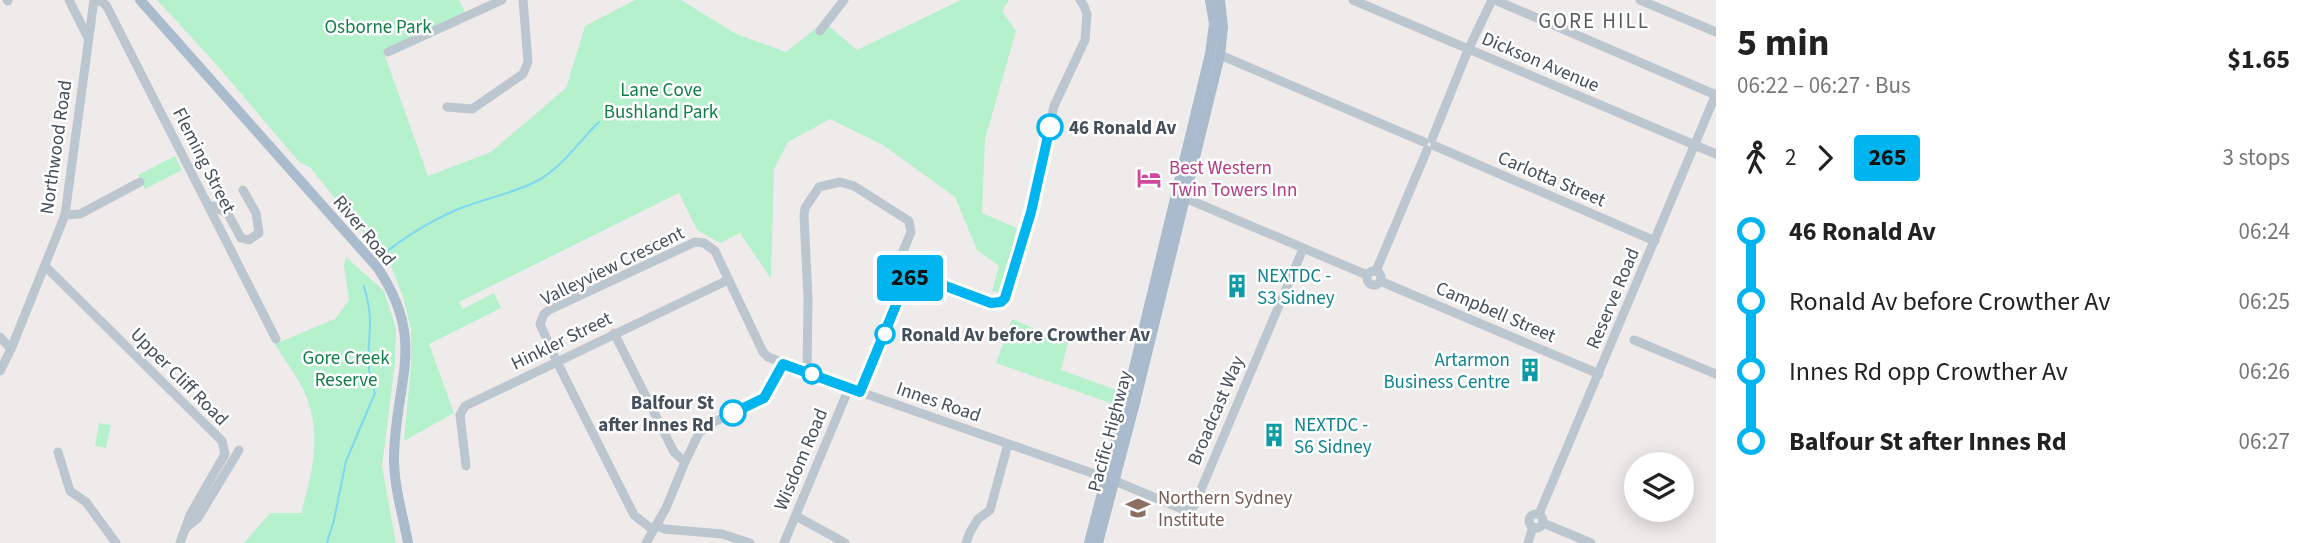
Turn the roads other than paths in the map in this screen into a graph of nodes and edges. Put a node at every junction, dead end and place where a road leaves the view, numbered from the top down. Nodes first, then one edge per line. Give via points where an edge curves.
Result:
1 (69, 0) edge
2 (96, 0) edge
3 (502, 0) edge
4 (523, 0) edge
5 (844, 0) edge
6 (1080, 0) edge
7 (1210, 0) edge
8 (1220, 0) edge
9 (1353, 0) edge
10 (1493, 0) edge
11 (1640, 0) edge
12 (145, 2) edge
13 (820, 30) dead end
14 (1716, 32) edge
15 (88, 38) junction
16 (1468, 50) junction
17 (388, 52) dead end
18 (1220, 55) junction
19 (1716, 94) edge
20 (447, 107) dead end
21 (1430, 144) junction
22 (1696, 146) junction
23 (1716, 154) edge
24 (140, 183) dead end
25 (243, 190) dead end
26 (1180, 196) junction
27 (210, 208) junction
28 (65, 215) junction
29 (1655, 241) junction
30 (704, 243) joint
31 (1303, 249) junction
32 (45, 266) junction
33 (1375, 276) junction
34 (908, 279) junction
35 (728, 280) junction
36 (614, 333) junction
37 (0, 337) edge
38 (276, 339) dead end
39 (1634, 340) dead end
40 (11, 349) junction
41 (557, 362) junction
42 (783, 364) junction
43 (0, 371) edge
44 (807, 373) junction
45 (1599, 374) junction
46 (1716, 374) edge
47 (849, 388) junction
48 (860, 392) junction
49 (1008, 444) junction
50 (239, 450) dead end
51 (58, 452) dead end
52 (684, 463) junction
53 (466, 466) dead end
54 (1111, 479) junction
55 (796, 516) junction
56 (1538, 521) junction
57 (186, 528) junction
58 (654, 528) junction
59 (116, 543) edge
60 (180, 543) edge
61 (408, 543) edge
62 (646, 543) edge
63 (750, 543) edge
64 (784, 543) edge
65 (845, 543) edge
66 (966, 543) edge
67 (1089, 543) edge
68 (1097, 543) edge
69 (1528, 543) edge
70 (1591, 543) edge

1 - 15 street
2 - 15 street, Northwood Road
2 - 27 street, Fleming Street via 106,5
3 - 17 street
4 - 20 street via 527,69 472,108
5 - 13 street
6 - 34 street via 1087,14 1085,40 1054,106 1031,212 1005,298 991,303 924,278
7 - 26 main road, Pacific Highway via 1212,45
8 - 18 main road, Pacific Highway
9 - 16 street, Dickson Avenue
10 - 16 street
10 - 19 street
11 - 14 street
12 - 61 main road, River Road via 377,267 396,299 406,353 394,468
15 - 28 street, Northwood Road
16 - 21 street
16 - 22 street, Dickson Avenue
18 - 21 street, Carlotta Street
18 - 26 main road, Pacific Highway
19 - 22 street, Reserve Road
21 - 29 street, Carlotta Street
21 - 33 street
22 - 23 street, Dickson Avenue
22 - 29 street, Reserve Road
24 - 28 street via 80,214
25 - 27 street via 256,213 259,233 249,240 241,238 228,214
26 - 31 street, Campbell Street
26 - 54 main road, Pacific Highway
27 - 38 street, Fleming Street
28 - 32 street, Northwood Road
29 - 45 street, Reserve Road
30 - 35 street, Innes Road via 715,251
30 - 41 street, Valleyview Crescent via 687,245 544,314 541,329
31 - 33 street, Campbell Street
31 - 54 street, Broadcast Way via 1194,506 1182,509
32 - 40 street, Northwood Road
32 - 57 street, Upper Cliff Road via 222,442 225,454
33 - 45 street, Campbell Street
34 - 44 street via 900,261 911,232 909,221 846,184 819,187 804,216
34 - 48 street
35 - 36 street, Hinkler Street
35 - 42 street, Innes Road via 763,352
36 - 41 street, Hinkler Street
36 - 52 street via 674,452
37 - 40 street
39 - 46 street
40 - 43 street, Northwood Road
41 - 53 street, Hinkler Street via 463,408 460,419
41 - 58 street via 634,515
42 - 44 street, Innes Road
42 - 52 street via 764,398 704,428
44 - 47 street, Innes Road
45 - 56 street, Reserve Road
47 - 48 street, Innes Road
47 - 55 street, Wisdom Road
48 - 49 street, Innes Road
49 - 54 street, Innes Road
49 - 66 street via 990,510 978,519
50 - 57 street, Upper Cliff Road via 198,518
51 - 59 street via 70,491 86,502
52 - 58 street
54 - 67 main road, Pacific Highway
54 - 68 main road, Pacific Highway
55 - 64 street, Wisdom Road
55 - 65 street
56 - 69 street, Reserve Road
56 - 70 street
57 - 60 street, Upper Cliff Road
58 - 62 street
58 - 63 street via 722,534

